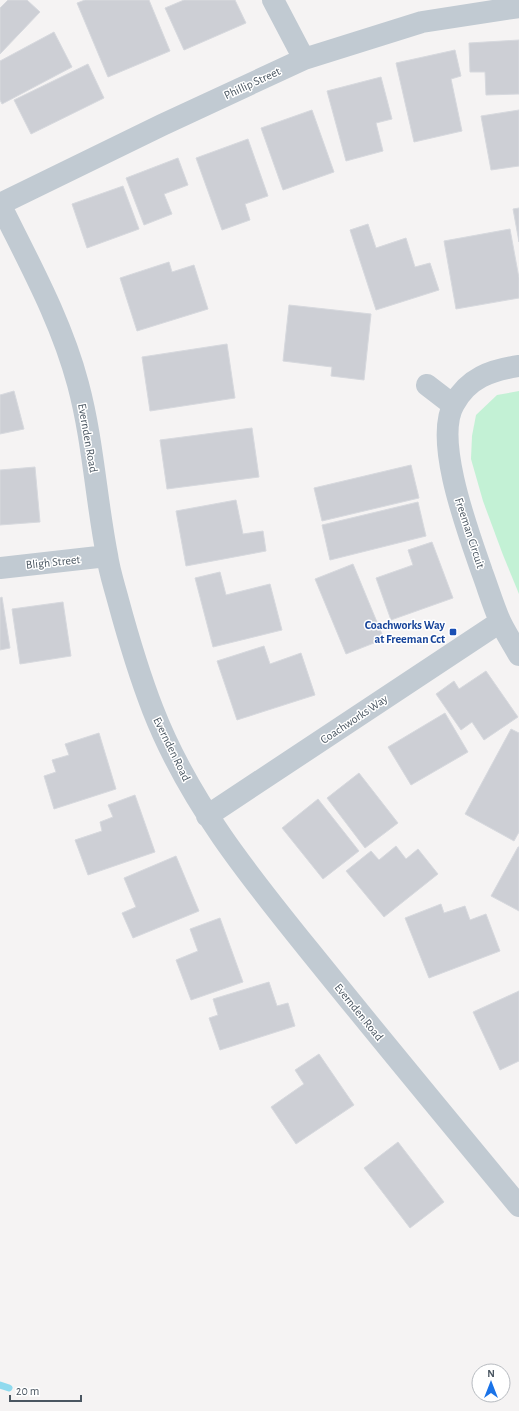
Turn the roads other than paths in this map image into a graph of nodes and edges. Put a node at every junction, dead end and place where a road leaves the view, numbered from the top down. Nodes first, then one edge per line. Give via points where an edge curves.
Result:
1 (273, 0) edge
2 (519, 6) edge
3 (304, 59) junction
4 (0, 204) edge
5 (519, 366) edge
6 (427, 385) dead end
7 (453, 405) junction
8 (107, 556) junction
9 (0, 568) edge
10 (500, 622) junction
11 (519, 655) edge
12 (207, 816) junction
13 (519, 1206) edge

1 - 3 street
2 - 3 street, Phillip Street via 422,22
3 - 4 street, Phillip Street
4 - 8 street, Evernden Road via 55,316 79,386
5 - 7 street, Freeman Circuit via 481,376 465,388
6 - 7 street
7 - 10 street, Freeman Circuit via 447,425 450,459 461,511
8 - 9 street, Bligh Street
8 - 12 street, Evernden Road via 131,649 154,711 173,756
10 - 11 street, Freeman Circuit
10 - 12 street, Coachworks Way
12 - 13 street, Evernden Road via 246,871 385,1045

